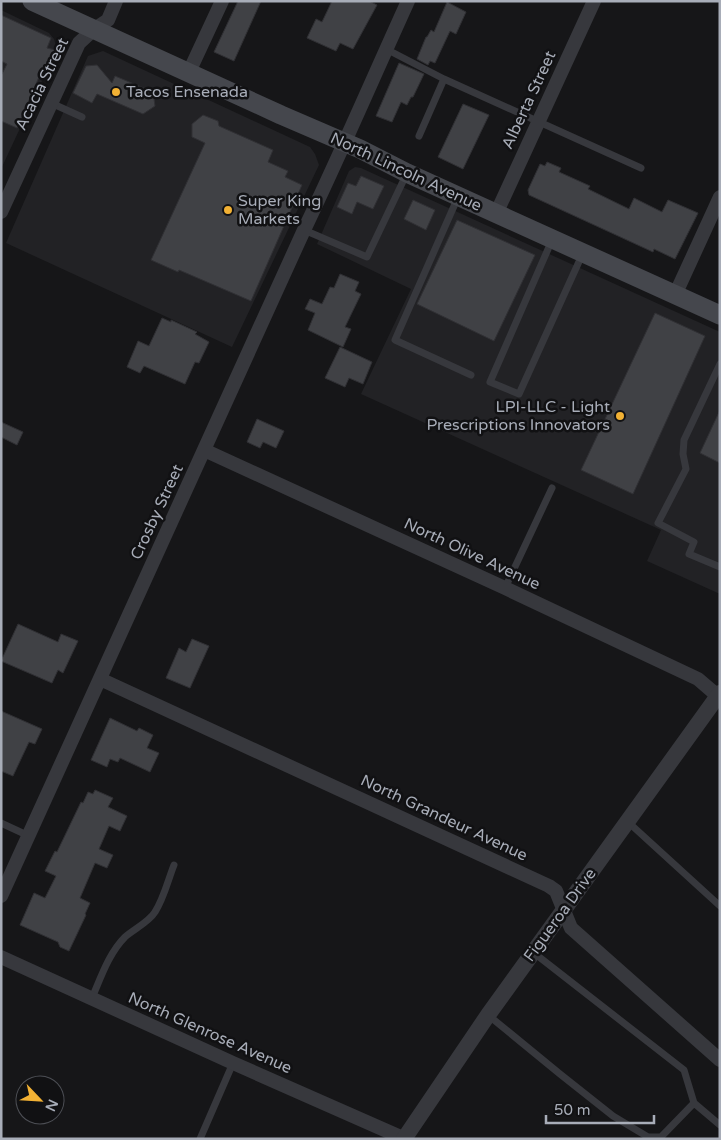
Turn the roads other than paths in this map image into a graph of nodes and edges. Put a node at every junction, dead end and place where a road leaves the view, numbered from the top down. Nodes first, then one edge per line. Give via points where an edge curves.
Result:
1 (32, 1) edge
2 (116, 1) edge
3 (222, 1) edge
4 (408, 1) edge
5 (594, 1) edge
6 (93, 30) junction
7 (386, 49) junction
8 (189, 72) junction
9 (444, 79) junction
10 (52, 103) junction
11 (82, 117) dead end
12 (538, 122) junction
13 (419, 136) dead end
14 (343, 142) junction
15 (641, 168) dead end
16 (407, 173) junction
17 (458, 196) junction
18 (720, 197) edge
19 (1, 212) edge
20 (496, 214) junction
21 (304, 230) junction
22 (552, 240) junction
23 (583, 253) junction
24 (675, 295) junction
25 (720, 315) edge
26 (720, 364) edge
27 (471, 375) dead end
28 (204, 450) junction
29 (552, 488) dead end
30 (720, 567) edge
31 (505, 588) junction
32 (100, 679) junction
33 (719, 696) edge
34 (628, 822) junction
35 (1, 823) edge
36 (29, 836) junction
37 (174, 864) dead end
38 (1, 896) edge
39 (720, 906) edge
40 (564, 908) junction
41 (533, 952) junction
42 (1, 957) edge
43 (92, 998) junction
44 (488, 1015) junction
45 (720, 1060) edge
46 (234, 1063) junction
47 (694, 1103) junction
48 (720, 1125) edge
49 (200, 1139) edge
50 (404, 1139) edge

1 - 6 main road, North Lincoln Avenue
2 - 6 street, Acacia Street via 108,20
3 - 8 street
4 - 7 street, Crosby Street
5 - 12 street, Alberta Street
6 - 8 main road, North Lincoln Avenue
6 - 10 street, Acacia Street via 79,44
7 - 9 lane
7 - 14 street, Crosby Street
8 - 14 main road, North Lincoln Avenue
9 - 12 lane
9 - 13 lane
10 - 11 lane
10 - 19 street, Acacia Street
12 - 15 lane
12 - 20 street, Alberta Street
14 - 16 main road, North Lincoln Avenue
14 - 21 street, Crosby Street
16 - 17 main road, North Lincoln Avenue
16 - 21 lane via 367,257
17 - 20 main road, North Lincoln Avenue
17 - 27 lane via 395,340
18 - 24 street
20 - 22 main road, North Lincoln Avenue
21 - 28 street, Crosby Street
22 - 23 main road, North Lincoln Avenue
22 - 23 lane via 490,382 519,394
23 - 24 main road, North Lincoln Avenue
24 - 25 main road, North Lincoln Avenue
26 - 30 lane via 684,440 686,469 658,523 694,542 690,554
28 - 31 street, North Olive Avenue
28 - 32 street, Crosby Street
29 - 31 lane
31 - 33 street, North Olive Avenue via 698,679
32 - 36 street, Crosby Street
32 - 40 street, North Grandeur Avenue via 550,886
33 - 34 street, Figueroa Drive
34 - 39 lane
34 - 40 street, Figueroa Drive
35 - 36 lane
36 - 38 street, Crosby Street
37 - 43 lane via 154,914 116,947
40 - 41 street, Figueroa Drive
40 - 45 street, North Grandeur Avenue via 571,928
41 - 44 street, Figueroa Drive
41 - 47 lane via 684,1070
42 - 43 street, North Glenrose Avenue
43 - 46 street, North Glenrose Avenue
44 - 47 lane via 614,1116 648,1137 661,1137
44 - 50 street, Figueroa Drive
46 - 49 lane
46 - 50 street, North Glenrose Avenue
47 - 48 lane

